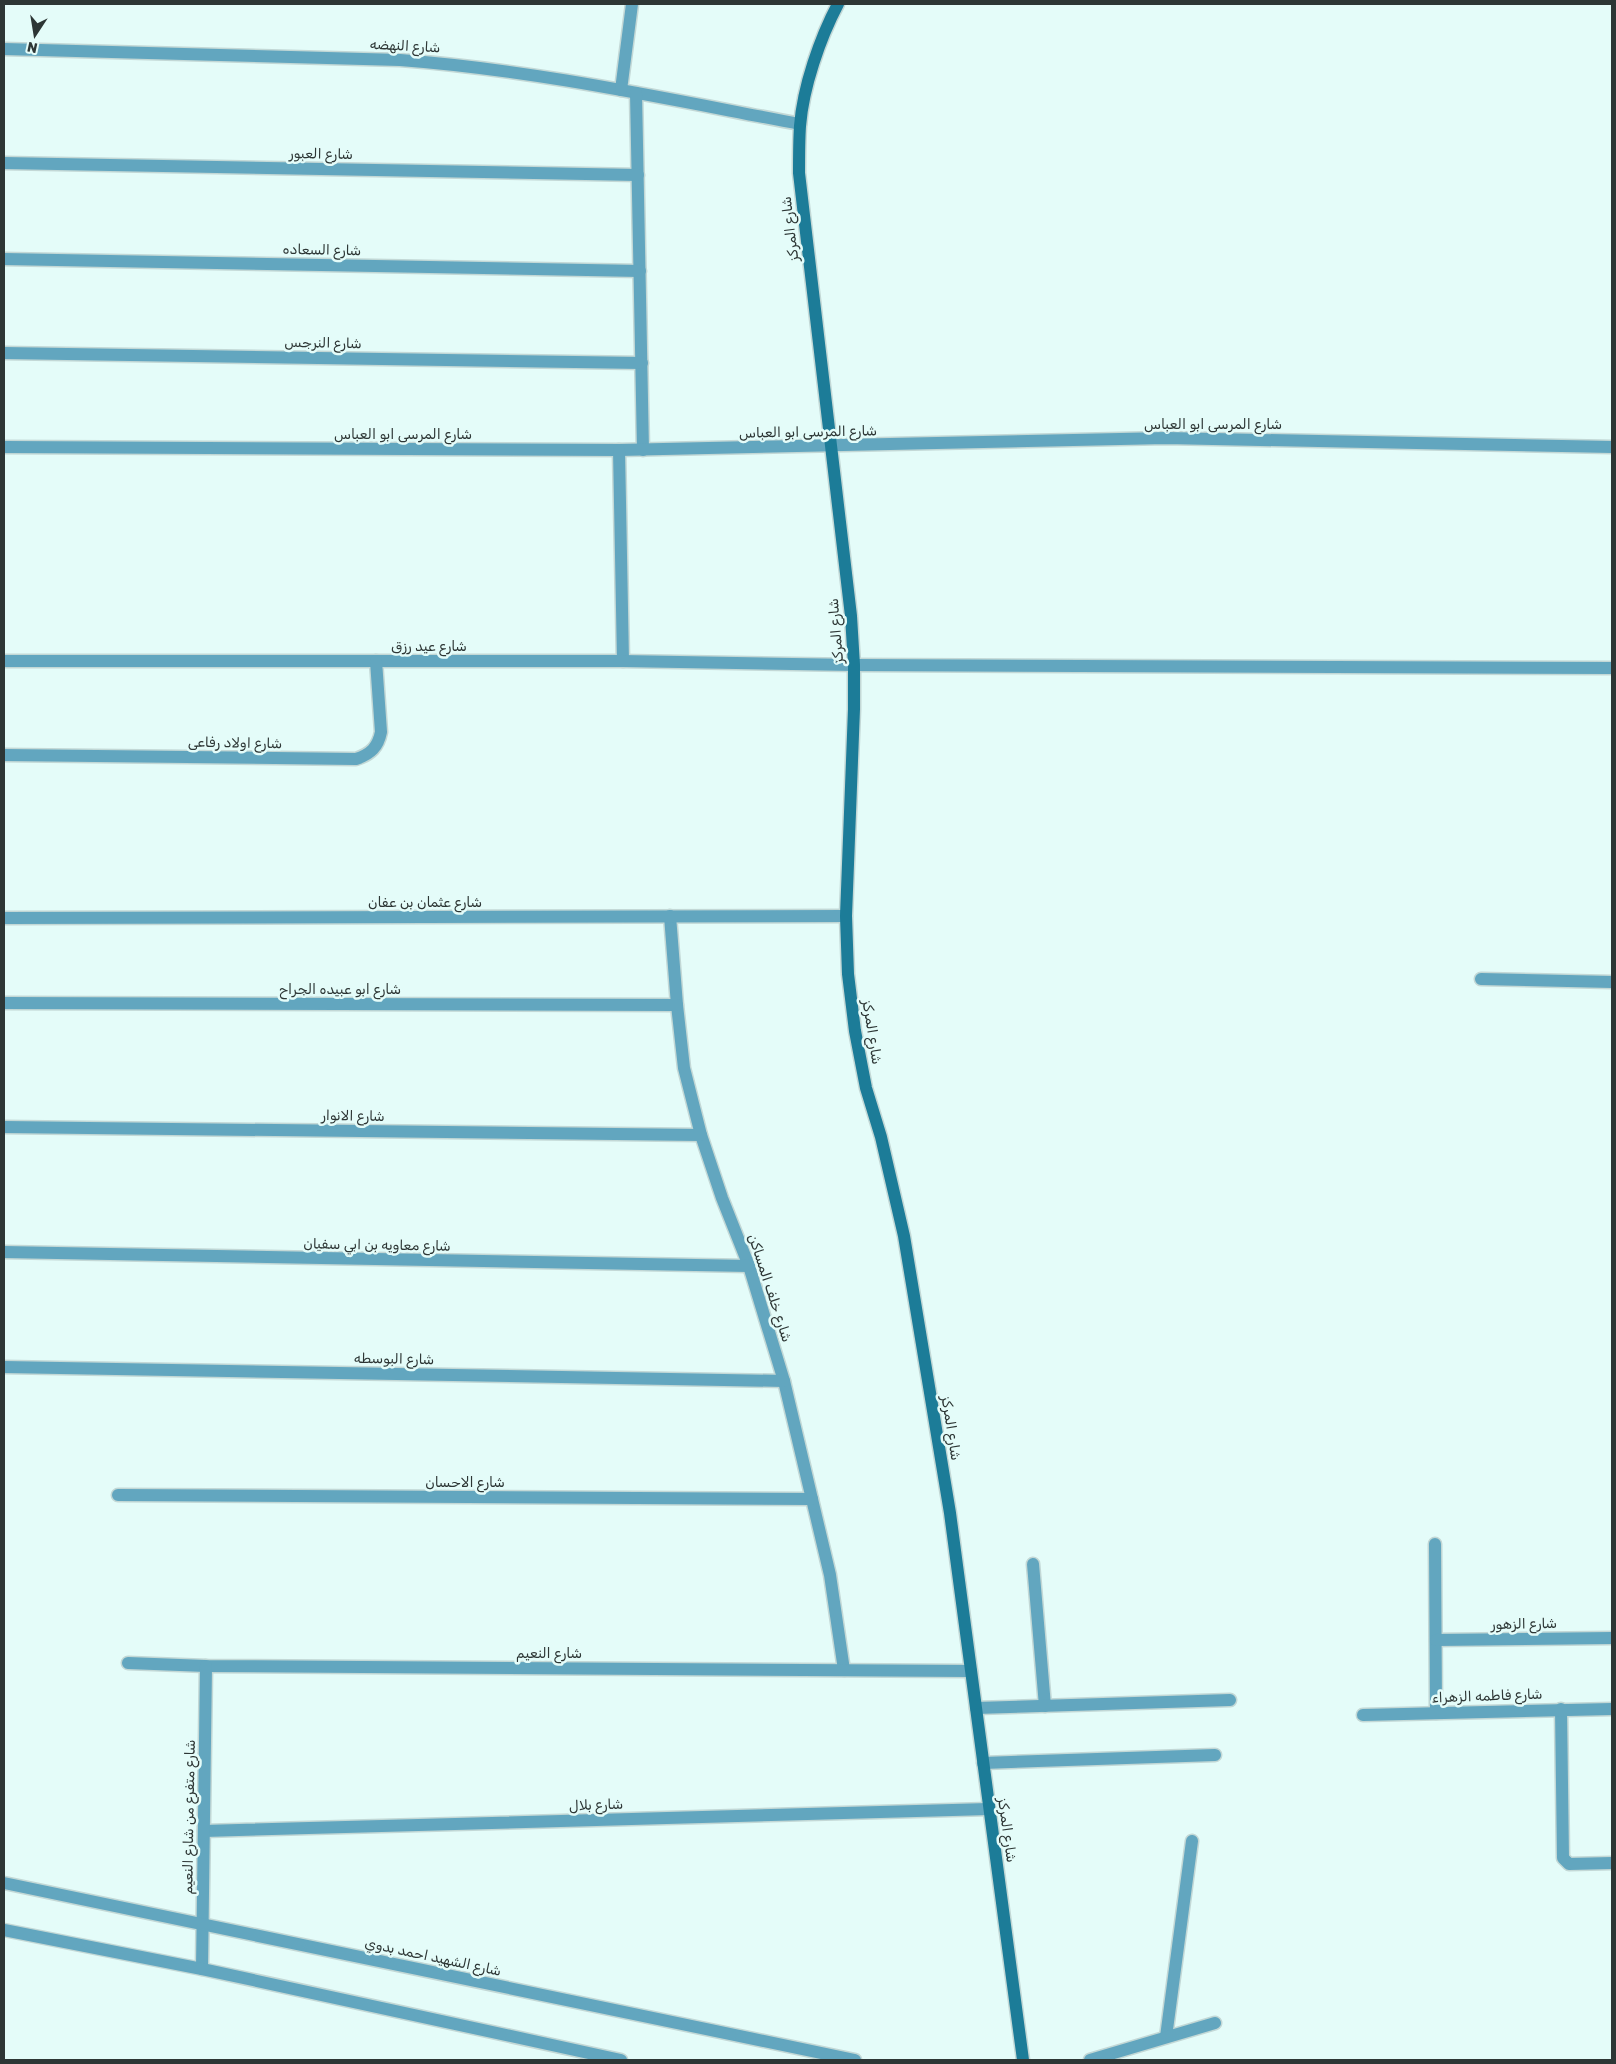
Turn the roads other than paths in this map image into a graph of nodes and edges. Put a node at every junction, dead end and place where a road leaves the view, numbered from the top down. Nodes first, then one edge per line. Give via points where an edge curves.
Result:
1 (632, 4) edge
2 (838, 4) edge
3 (4, 49) edge
4 (622, 90) junction
5 (636, 93) junction
6 (800, 124) junction
7 (4, 163) edge
8 (638, 175) junction
9 (4, 259) edge
10 (640, 271) junction
11 (4, 353) edge
12 (642, 363) junction
13 (4, 447) edge
14 (831, 447) junction
15 (1612, 447) edge
16 (619, 450) junction
17 (643, 450) junction
18 (376, 661) junction
19 (622, 661) junction
20 (4, 662) edge
21 (854, 665) junction
22 (1612, 668) edge
23 (4, 755) edge
24 (670, 916) junction
25 (846, 916) junction
26 (4, 918) edge
27 (1481, 979) dead end
28 (1612, 982) edge
29 (4, 1003) edge
30 (677, 1005) junction
31 (4, 1127) edge
32 (701, 1135) junction
33 (4, 1252) edge
34 (749, 1266) junction
35 (4, 1367) edge
36 (784, 1381) junction
37 (118, 1495) dead end
38 (812, 1498) junction
39 (1435, 1544) dead end
40 (1033, 1564) dead end
41 (1612, 1638) edge
42 (1436, 1640) junction
43 (128, 1663) dead end
44 (206, 1666) junction
45 (844, 1670) junction
46 (971, 1671) junction
47 (1230, 1700) dead end
48 (1045, 1706) junction
49 (976, 1708) junction
50 (1561, 1709) junction
51 (1612, 1709) edge
52 (1436, 1713) junction
53 (1363, 1715) dead end
54 (1215, 1755) dead end
55 (982, 1763) junction
56 (990, 1809) junction
57 (204, 1832) junction
58 (1192, 1841) dead end
59 (1612, 1863) edge
60 (4, 1883) edge
61 (203, 1924) junction
62 (4, 1930) edge
63 (202, 1969) junction
64 (1215, 2023) dead end
65 (1166, 2037) junction
66 (621, 2060) edge
67 (855, 2060) edge
68 (1023, 2060) edge
69 (1090, 2060) edge

1 - 4 street
2 - 6 main road, شارع المركز via 826,25 810,74
3 - 4 street, شارع النهضه via 400,60 514,71
4 - 5 street, شارع النهضه
5 - 6 street, شارع النهضه
5 - 8 street
6 - 14 main road, شارع المركز via 799,173
7 - 8 street, شارع العبور
8 - 10 street
9 - 10 street, شارع السعاده
10 - 12 street
11 - 12 street, شارع النرجس
12 - 17 street
13 - 16 street, شارع المرسى ابو العباس
14 - 15 street, شارع المرسى ابو العباس via 1166,438
14 - 17 street, شارع المرسى ابو العباس
14 - 21 main road, شارع المركز
16 - 17 street, شارع المرسى ابو العباس
16 - 19 street
18 - 19 street, شارع عيد رزق
18 - 20 street, شارع عيد رزق
18 - 23 street, شارع اولاد رفاعى via 380,737 374,750 356,759
19 - 21 street, شارع عيد رزق
21 - 22 street, شارع عيد رزق
21 - 25 main road, شارع المركز
24 - 25 street, شارع عثمان بن عفان
24 - 26 street, شارع عثمان بن عفان
24 - 30 street, شارع خلف المساكن
25 - 46 main road, شارع المركز via 848,974 855,1031 866,1088 904,1236 950,1513
27 - 28 street
29 - 30 street, شارع ابو عبيده الجراح
30 - 32 street, شارع خلف المساكن via 684,1068
31 - 32 street, شارع الانوار
32 - 34 street, شارع خلف المساكن
33 - 34 street, شارع معاويه بن ابي سفيان
34 - 36 street, شارع خلف المساكن
35 - 36 street, شارع البوسطه
36 - 38 street, شارع خلف المساكن
37 - 38 street, شارع الاحسان
38 - 45 street, شارع خلف المساكن via 830,1575
39 - 42 street
40 - 48 street
41 - 42 street, شارع الزهور
42 - 52 street
43 - 44 street, شارع النعيم
44 - 45 street, شارع النعيم
44 - 57 street, شارع متفرع من شارع النعيم
45 - 46 street, شارع النعيم
46 - 49 main road, شارع المركز
47 - 48 street
48 - 49 street
49 - 55 main road, شارع المركز
50 - 51 street, شارع فاطمه الزهراء
50 - 52 street, شارع فاطمه الزهراء
50 - 59 street via 1563,1858 1569,1864
52 - 53 street, شارع فاطمه الزهراء
54 - 55 street
55 - 56 main road, شارع المركز
56 - 57 street, شارع بلال
56 - 68 main road, شارع المركز
57 - 61 street, شارع متفرع من شارع النعيم
58 - 65 street
60 - 61 street, شارع الشهيد احمد بدوي
61 - 63 street, شارع متفرع من شارع النعيم
61 - 67 street, شارع الشهيد احمد بدوي
62 - 63 street
63 - 66 street
64 - 65 street
65 - 69 street

